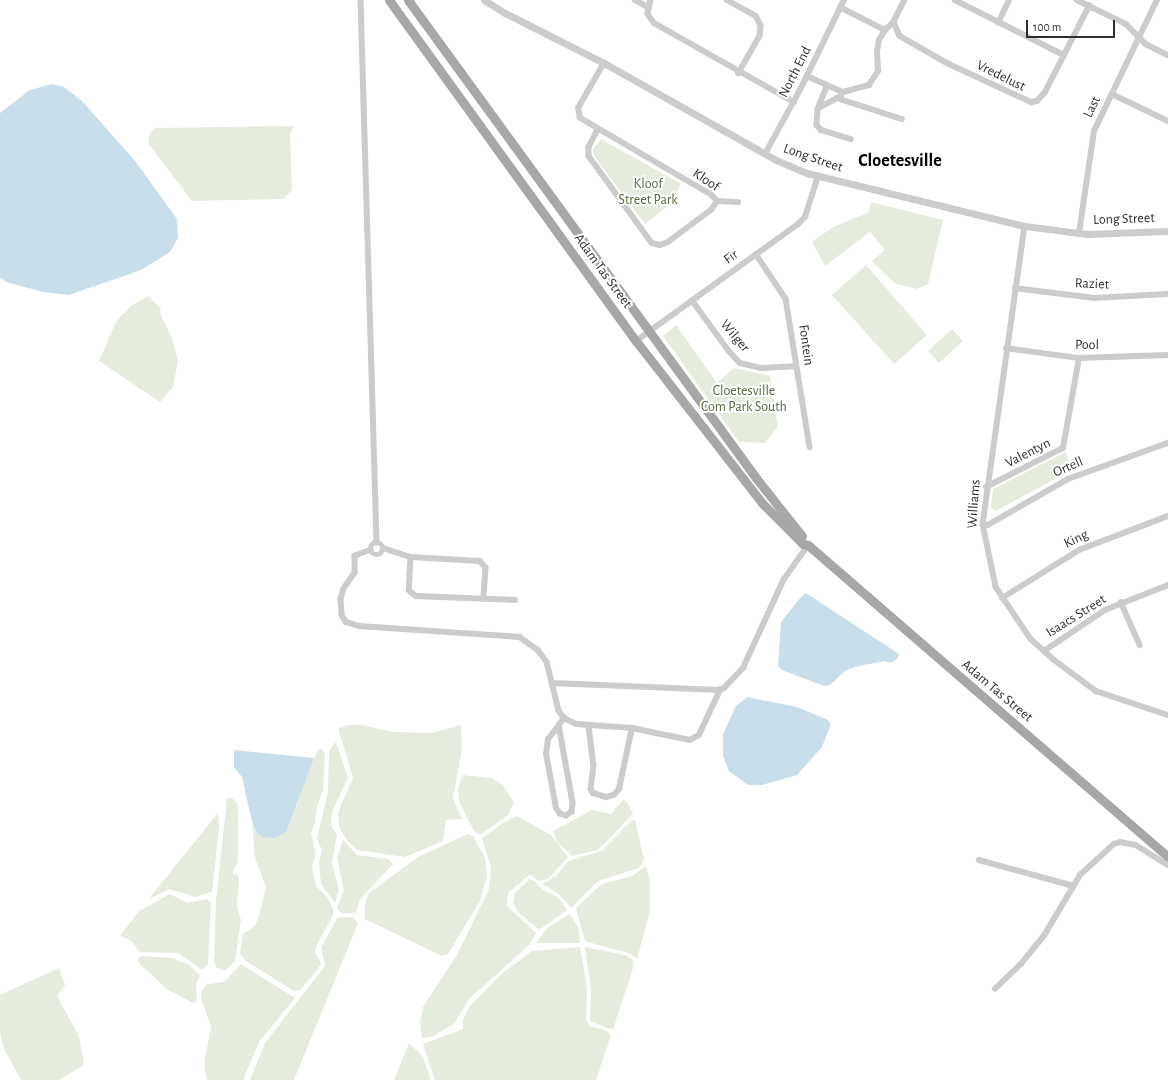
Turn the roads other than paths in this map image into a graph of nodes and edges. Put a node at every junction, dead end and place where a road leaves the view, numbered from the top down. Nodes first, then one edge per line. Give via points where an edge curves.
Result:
1 (361, 0) edge
2 (389, 0) edge
3 (408, 0) edge
4 (484, 0) edge
5 (634, 0) edge
6 (652, 0) edge
7 (727, 0) edge
8 (905, 0) edge
9 (955, 0) edge
10 (1009, 0) edge
11 (1077, 0) edge
12 (1157, 0) edge
13 (841, 2) edge
14 (1089, 6) junction
15 (648, 7) junction
16 (894, 22) junction
17 (998, 23) junction
18 (884, 30) junction
19 (1139, 37) junction
20 (1064, 56) junction
21 (1168, 56) edge
22 (604, 63) junction
23 (739, 73) junction
24 (807, 76) junction
25 (826, 87) junction
26 (843, 92) junction
27 (1112, 94) junction
28 (840, 99) junction
29 (794, 102) junction
30 (818, 109) junction
31 (902, 119) dead end
32 (1168, 121) edge
33 (598, 130) junction
34 (851, 139) dead end
35 (765, 154) junction
36 (818, 176) junction
37 (717, 201) junction
38 (738, 202) dead end
39 (1025, 226) junction
40 (1168, 231) edge
41 (1079, 233) junction
42 (756, 254) junction
43 (1015, 288) junction
44 (1168, 294) edge
45 (692, 300) junction
46 (649, 332) junction
47 (636, 341) junction
48 (1006, 348) junction
49 (1168, 355) edge
50 (1079, 358) junction
51 (796, 366) junction
52 (1168, 443) edge
53 (810, 447) dead end
54 (986, 487) junction
55 (1168, 516) edge
56 (982, 524) junction
57 (377, 543) junction
58 (808, 545) junction
59 (383, 548) junction
60 (371, 550) junction
61 (411, 557) junction
62 (1168, 585) edge
63 (1002, 598) junction
64 (484, 599) junction
65 (515, 600) dead end
66 (1121, 602) junction
67 (1140, 645) dead end
68 (1044, 651) junction
69 (552, 684) junction
70 (720, 690) junction
71 (1168, 715) edge
72 (564, 718) junction
73 (559, 725) junction
74 (590, 726) junction
75 (632, 728) junction
76 (1168, 857) edge
77 (979, 860) dead end
78 (1168, 866) edge
79 (1074, 886) junction
80 (995, 989) dead end

1 - 57 street
2 - 47 main road, Adam Tas Street
3 - 46 main road, Adam Tas Street
4 - 22 street, Long Street
5 - 15 street
6 - 15 street
7 - 23 street via 756,16 762,26 760,36
8 - 16 street
9 - 17 street
10 - 17 street
11 - 14 street
12 - 19 street, Last
13 - 18 street
13 - 24 street, North End
14 - 19 street via 1126,24
14 - 20 street
15 - 23 street via 648,14 654,23
16 - 18 street
16 - 20 street, Vredelust via 897,32 904,39 947,63 1031,102 1037,101 1045,92
17 - 20 street
18 - 26 street via 877,46 878,70 874,80 869,85
19 - 21 street
19 - 27 street, Last
22 - 33 street, Kloof via 578,108 580,118
22 - 35 street, Long Street
23 - 29 street
24 - 25 street
24 - 29 street, North End
25 - 26 street
25 - 30 street
26 - 28 street
27 - 32 street
27 - 41 street, Last via 1094,131
28 - 30 street via 834,99
28 - 31 street
29 - 35 street, North End
30 - 34 street via 818,127
33 - 37 street, Kloof
33 - 37 street, Kloof via 588,147 589,156 652,243 660,245 668,242 711,210
35 - 36 street, Long Street
36 - 39 street, Long Street
36 - 42 street, Fir via 804,217
37 - 38 street
39 - 41 street, Long Street
39 - 43 street, Williams
40 - 41 street, Long Street
42 - 45 street, Fir
42 - 51 street, Fontein via 786,299
43 - 44 street, Raziet via 1094,298
43 - 48 street, Williams
45 - 46 street, Fir
45 - 51 street, Wilger via 740,363 761,368
46 - 47 street, Fir
46 - 58 main road, Adam Tas Street
47 - 58 main road, Adam Tas Street via 743,481 794,535
48 - 50 street, Pool
48 - 54 street, Williams
49 - 50 street, Pool
50 - 54 street, Valentyn via 1063,448
51 - 53 street, Fontein
52 - 56 street, Ortell via 1068,478 988,524
54 - 56 street, Williams
55 - 63 street, King via 1079,550
56 - 63 street, Williams via 989,564
57 - 59 street
57 - 60 street via 373,544
58 - 70 street via 784,579 743,668
58 - 76 main road, Adam Tas Street
59 - 60 street via 378,555
59 - 61 street
60 - 69 street via 355,556 355,573 344,589 342,599 342,615 346,622 359,626 520,637 538,650 547,662
61 - 64 street via 480,561 486,568
61 - 64 street via 409,590 416,596
62 - 66 street, Isaacs Street
63 - 68 street, Williams via 1031,639
64 - 65 street
66 - 67 street, Isaacs Street
66 - 68 street, Isaacs Street via 1090,619
68 - 71 street, Williams via 1096,691
69 - 70 street
69 - 72 street via 559,711
70 - 75 street via 712,711 694,738 684,739
72 - 73 street
72 - 74 street via 583,726
73 - 73 street via 548,739 546,754 557,810 566,816 572,812 573,803
74 - 75 street
74 - 75 street via 594,765 591,789 593,793 606,797 614,795 619,788
77 - 79 street
78 - 79 street via 1136,845 1120,842 1100,856
79 - 80 street via 1037,945

